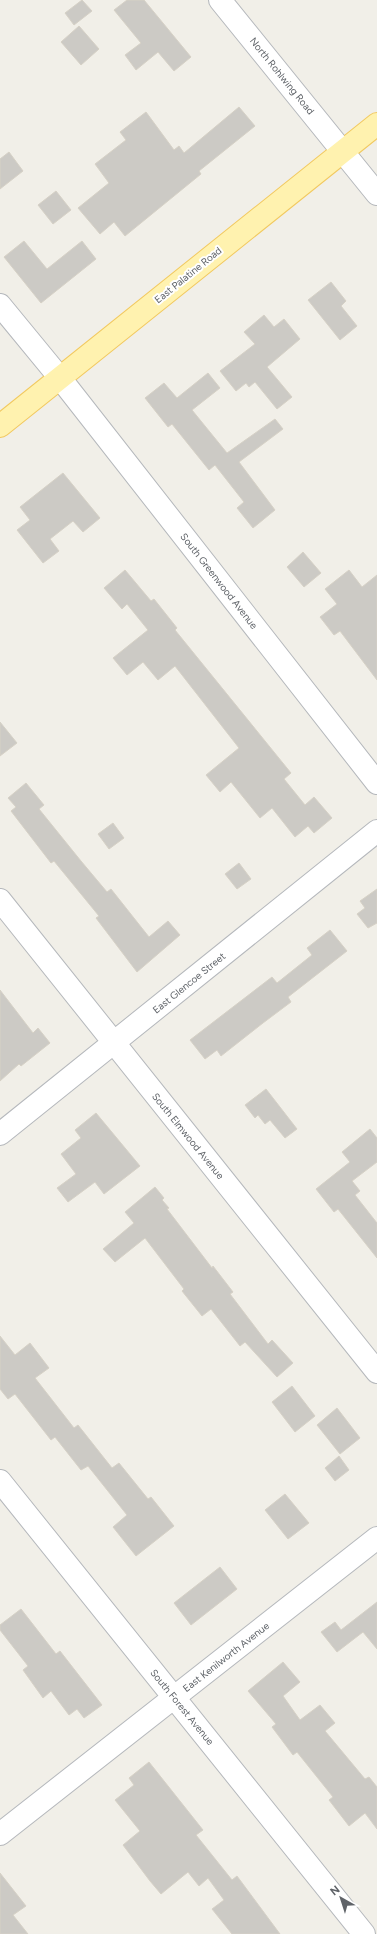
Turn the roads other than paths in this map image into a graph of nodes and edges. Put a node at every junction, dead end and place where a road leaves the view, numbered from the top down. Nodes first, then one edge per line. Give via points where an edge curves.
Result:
1 (220, 0) edge
2 (377, 124) edge
3 (343, 152) junction
4 (377, 194) edge
5 (0, 305) edge
6 (60, 378) junction
7 (0, 426) edge
8 (377, 783) edge
9 (377, 831) edge
10 (0, 900) edge
11 (114, 1042) junction
12 (0, 1134) edge
13 (377, 1372) edge
14 (0, 1481) edge
15 (377, 1538) edge
16 (174, 1698) junction
17 (0, 1834) edge
18 (364, 1934) edge

1 - 3 street, North Rohlwing Road
2 - 3 main road, East Palatine Road
3 - 4 street, North Rohlwing Road
3 - 6 main road, East Palatine Road
5 - 6 street, South Greenwood Avenue
6 - 7 main road, East Palatine Road
6 - 8 street, South Greenwood Avenue
9 - 11 street, East Glencoe Street
10 - 11 street, South Elmwood Avenue
11 - 12 street, East Glencoe Street
11 - 13 street, South Elmwood Avenue
14 - 16 street, South Forest Avenue
15 - 16 street, East Kenilworth Avenue
16 - 17 street, East Kenilworth Avenue
16 - 18 street, South Forest Avenue

